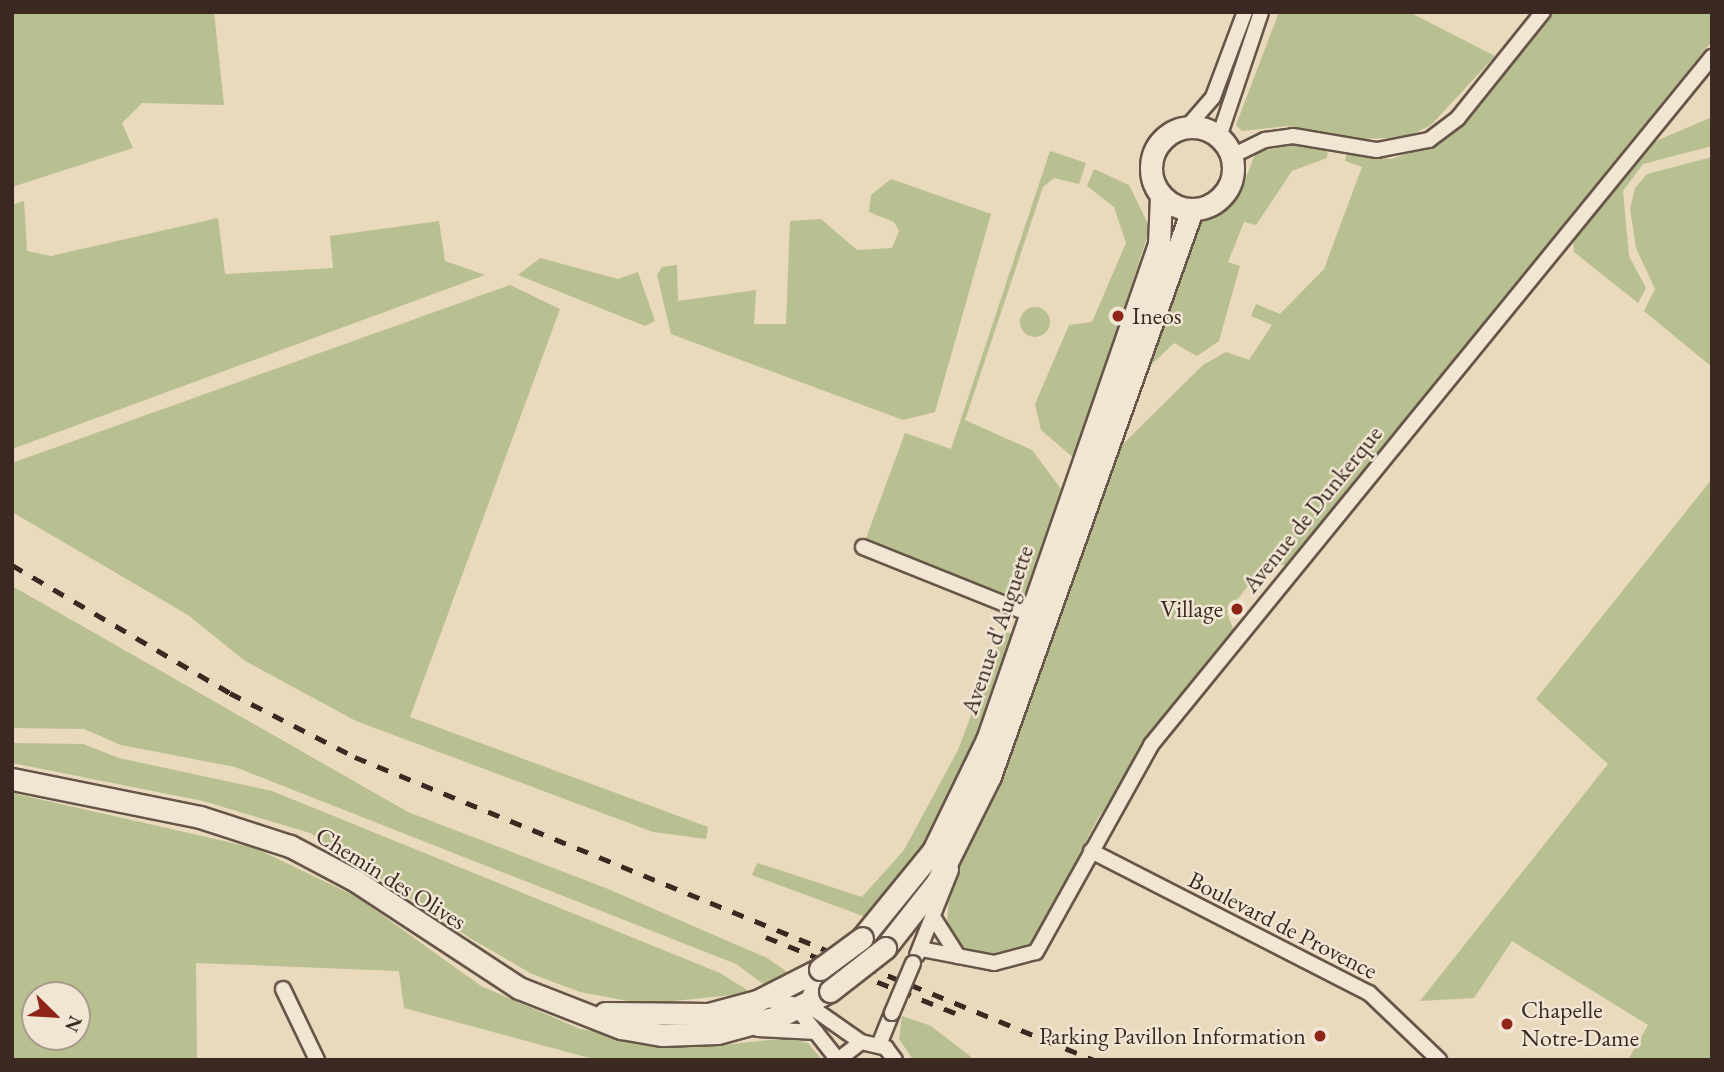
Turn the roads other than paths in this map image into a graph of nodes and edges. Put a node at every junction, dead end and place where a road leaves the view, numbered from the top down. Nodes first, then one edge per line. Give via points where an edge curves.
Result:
1 (1245, 12) edge
2 (1261, 12) edge
3 (1543, 12) edge
4 (1712, 57) edge
5 (1188, 126) junction
6 (1219, 137) junction
7 (1232, 156) junction
8 (1161, 197) junction
9 (1192, 210) junction
10 (863, 547) dead end
11 (1030, 614) junction
12 (12, 779) edge
13 (957, 848) junction
14 (1091, 851) junction
15 (935, 920) junction
16 (920, 949) junction
17 (959, 957) junction
18 (816, 980) junction
19 (283, 989) dead end
20 (757, 1001) junction
21 (803, 1004) junction
22 (569, 1010) junction
23 (717, 1032) junction
24 (816, 1032) junction
25 (861, 1042) junction
26 (879, 1045) junction
27 (317, 1060) edge
28 (838, 1060) edge
29 (895, 1060) edge
30 (1439, 1060) edge

1 - 5 street via 1213,97
2 - 6 street
3 - 7 street via 1458,118 1429,140 1377,150 1293,136 1265,140
4 - 14 street, Avenue de Dunkerque via 1151,745
5 - 6 main road
5 - 8 main road via 1157,145 1150,165
6 - 7 main road
7 - 9 main road via 1224,195
8 - 9 main road
8 - 11 main road, Avenue d'Auguette via 1159,244
9 - 13 main road, Avenue d'Auguette via 1001,749
10 - 11 street
11 - 18 main road, Avenue d'Auguette, bridge via 987,740 951,817 913,880 862,938
12 - 22 main road, Chemin des Olives via 200,817 290,846 356,881 502,979
13 - 15 street
13 - 18 main road, Avenue d'Auguette, bridge via 885,948
14 - 17 street, Avenue de Dunkerque via 1036,953 1009,962
14 - 30 street, Boulevard de Provence via 1369,993
15 - 16 street
15 - 17 street
16 - 17 street, Avenue de Dunkerque
16 - 26 street, bridge
18 - 20 main road, Avenue d'Auguette
18 - 21 main road, Avenue d'Auguette
19 - 27 street
20 - 21 street, Chemin des Olives
20 - 22 main road, Chemin des Olives via 685,1017
21 - 23 main road, Chemin des Olives
21 - 24 street via 805,1021
21 - 25 street, Chemin des Olives
22 - 23 main road, Chemin des Olives via 642,1033
23 - 24 street, Chemin des Olives
24 - 28 street
25 - 26 street
25 - 28 street
26 - 29 street

